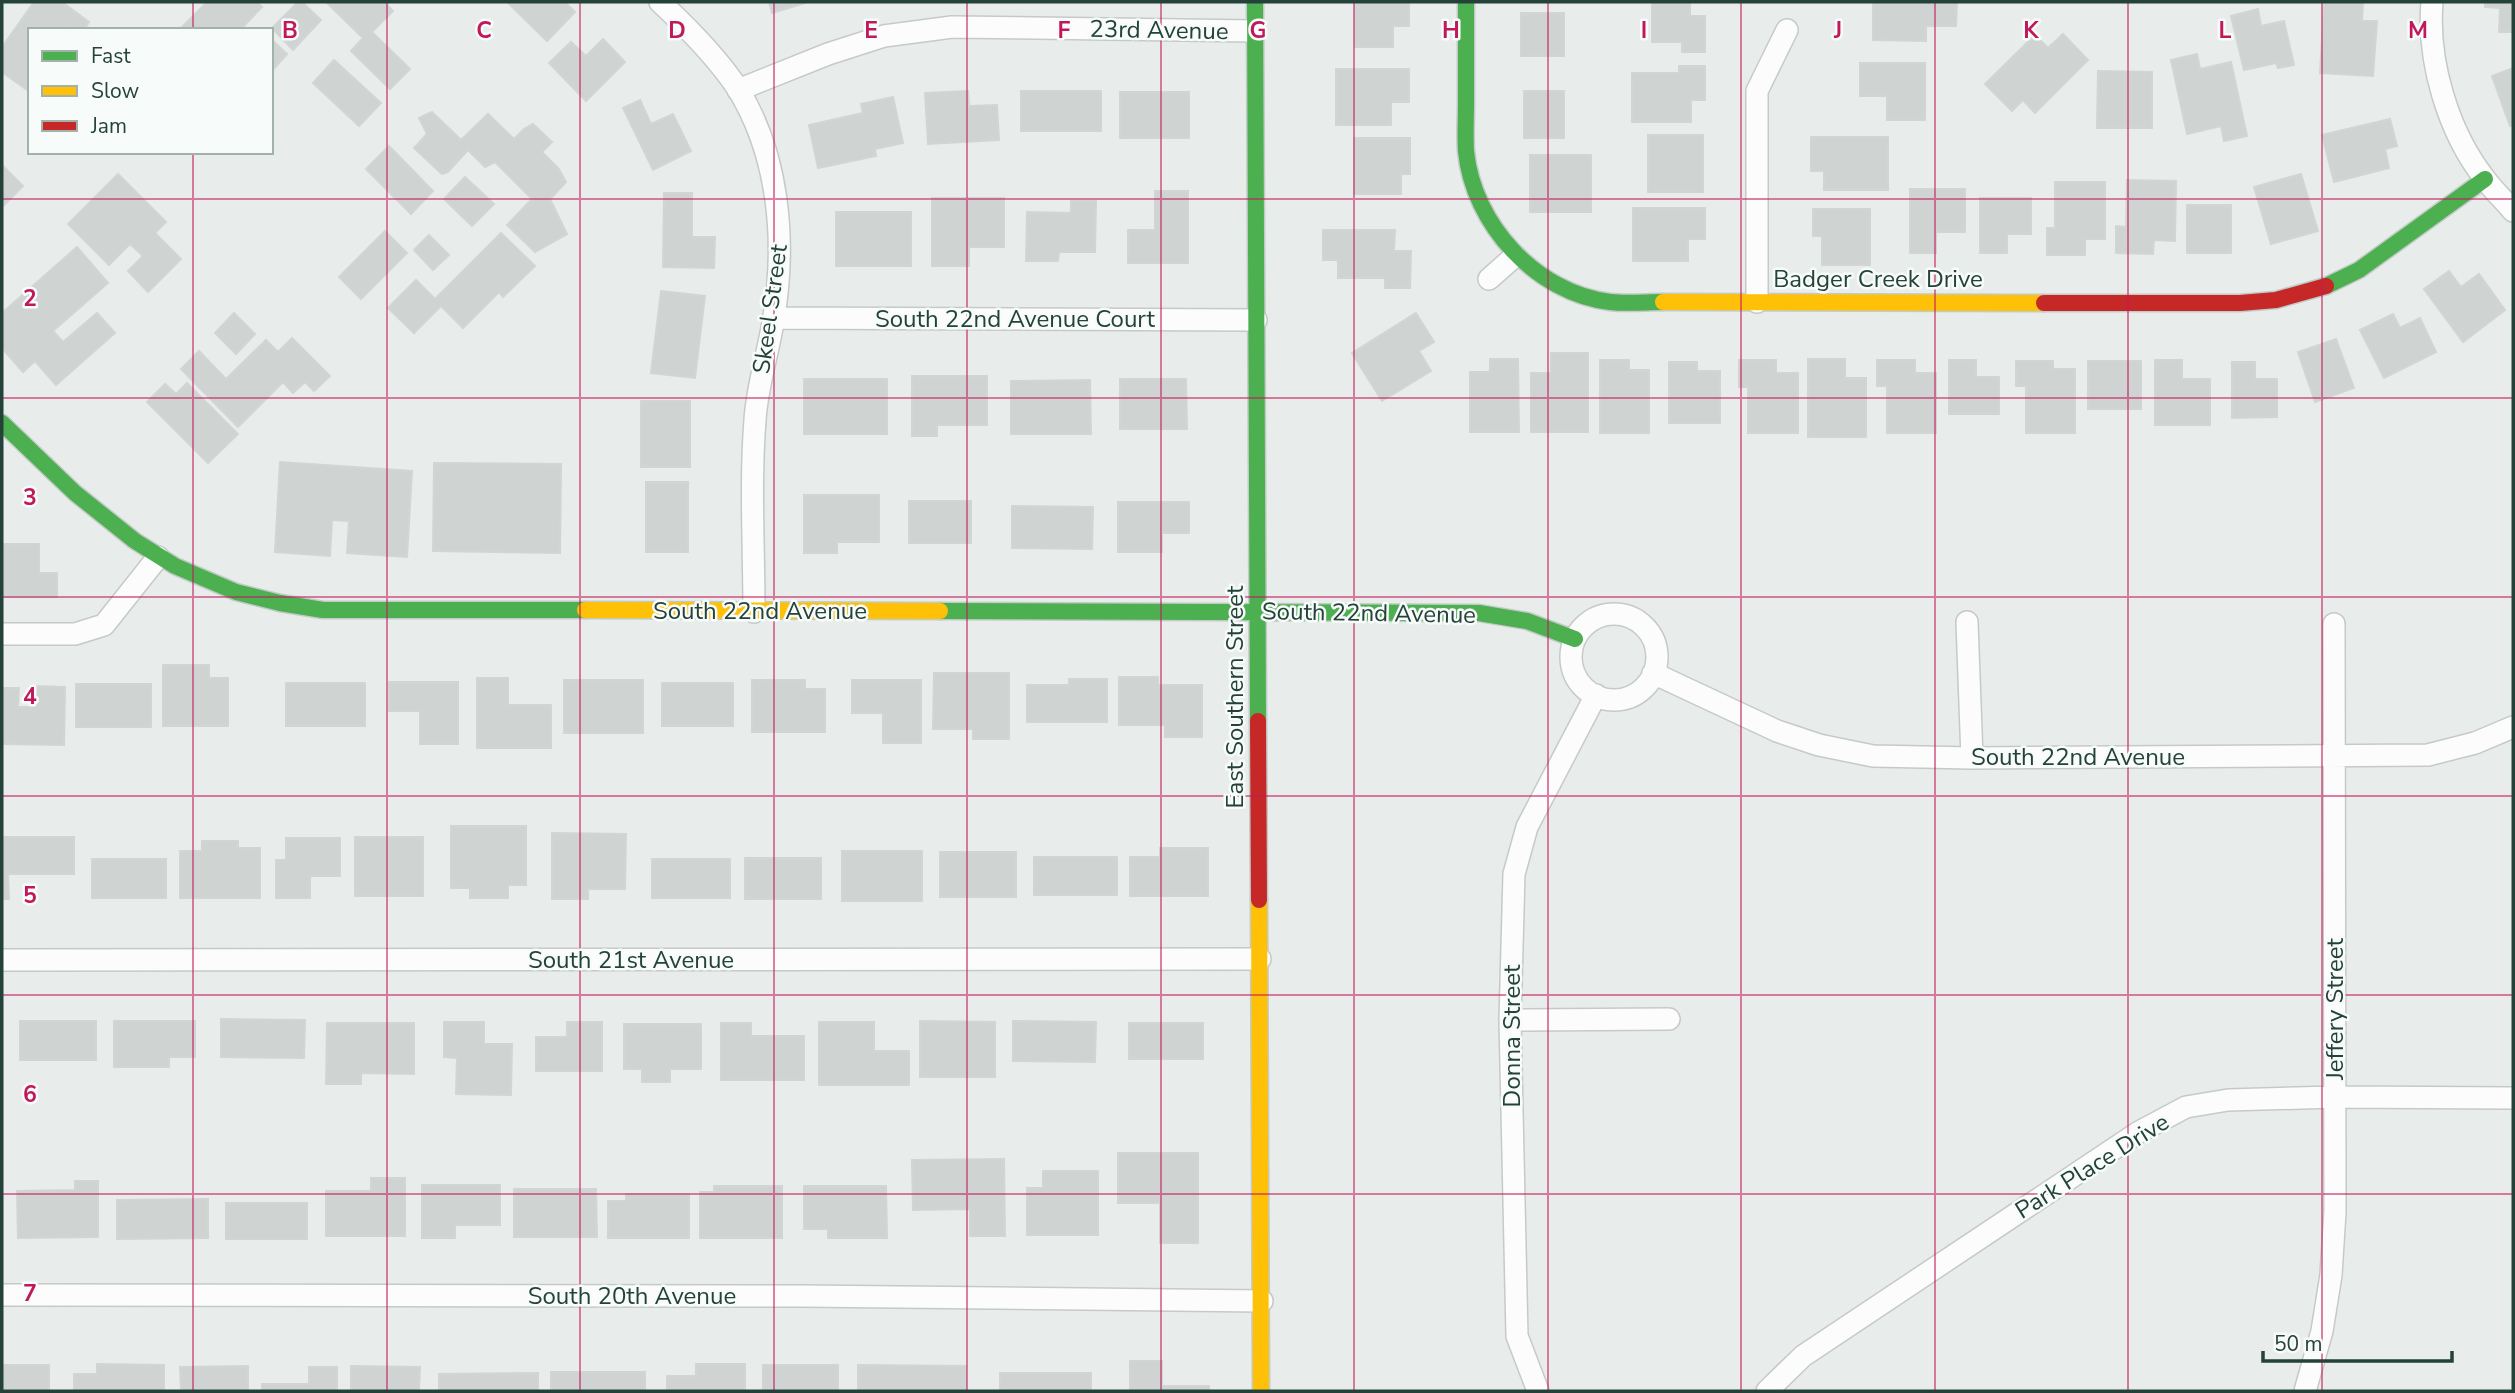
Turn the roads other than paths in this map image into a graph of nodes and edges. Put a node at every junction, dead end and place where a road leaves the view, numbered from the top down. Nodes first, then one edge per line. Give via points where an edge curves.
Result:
1 (660, 2) edge
2 (1255, 2) edge
3 (1466, 2) edge
4 (2432, 2) edge
5 (1787, 30) dead end
6 (1255, 31) junction
7 (738, 90) junction
8 (2485, 179) junction
9 (2513, 211) edge
10 (1515, 256) junction
11 (1489, 279) dead end
12 (1757, 302) junction
13 (774, 318) junction
14 (1256, 320) junction
15 (2, 423) edge
16 (158, 557) junction
17 (1256, 611) junction
18 (754, 612) junction
19 (1967, 622) dead end
20 (2334, 624) dead end
21 (2, 634) edge
22 (1576, 639) junction
23 (1653, 673) junction
24 (1596, 695) junction
25 (2513, 727) edge
26 (2336, 756) junction
27 (1972, 758) junction
28 (1260, 959) junction
29 (2, 960) edge
30 (1670, 1019) dead end
31 (1510, 1020) junction
32 (2335, 1097) junction
33 (2513, 1098) edge
34 (2, 1295) edge
35 (1262, 1301) junction
36 (1261, 1391) edge
37 (1538, 1391) edge
38 (1767, 1391) edge
39 (2305, 1391) edge

1 - 7 street, Skeel Street
2 - 6 street, East Southern Street
3 - 10 street, Badger Creek Drive via 1469,173 1482,210
4 - 8 street via 2440,83 2456,128
5 - 12 street via 1758,90
6 - 7 street, 23rd Avenue via 952,27 884,36
6 - 14 street, East Southern Street
7 - 13 street, Skeel Street via 762,142 776,193 780,271
8 - 9 street
8 - 12 street, Badger Creek Drive via 2359,270 2329,285 2276,300
10 - 11 street
10 - 12 street, Badger Creek Drive via 1560,286 1609,302
13 - 14 street, South 22nd Avenue Court
13 - 18 street, Skeel Street via 755,419
14 - 17 street, East Southern Street
15 - 16 street, South 22nd Avenue via 74,493
16 - 18 street, South 22nd Avenue via 239,594 323,610
16 - 21 street via 104,625 75,635
17 - 18 street, South 22nd Avenue
17 - 22 street, South 22nd Avenue via 1479,613 1527,621
17 - 28 street, East Southern Street
19 - 27 street
20 - 26 street, Jeffery Street
22 - 23 street via 1590,621 1603,615 1632,617 1653,637 1657,664
22 - 24 street via 1571,659 1575,674
23 - 24 street via 1632,696 1619,700
23 - 27 street, South 22nd Avenue via 1777,731 1819,745 1873,756
24 - 31 street, Donna Street via 1527,827 1514,874
25 - 26 street, South 22nd Avenue via 2428,755
26 - 27 street, South 22nd Avenue
26 - 32 street, Jeffery Street
28 - 29 street, South 21st Avenue
28 - 35 street, East Southern Street
30 - 31 street
31 - 37 street, Donna Street via 1517,1336
32 - 33 street, Park Place Drive
32 - 38 street, Park Place Drive via 2228,1100 2186,1107 2139,1132 1803,1356
32 - 39 street, Jeffery Street via 2331,1275
34 - 35 street, South 20th Avenue
35 - 36 street, East Southern Street

